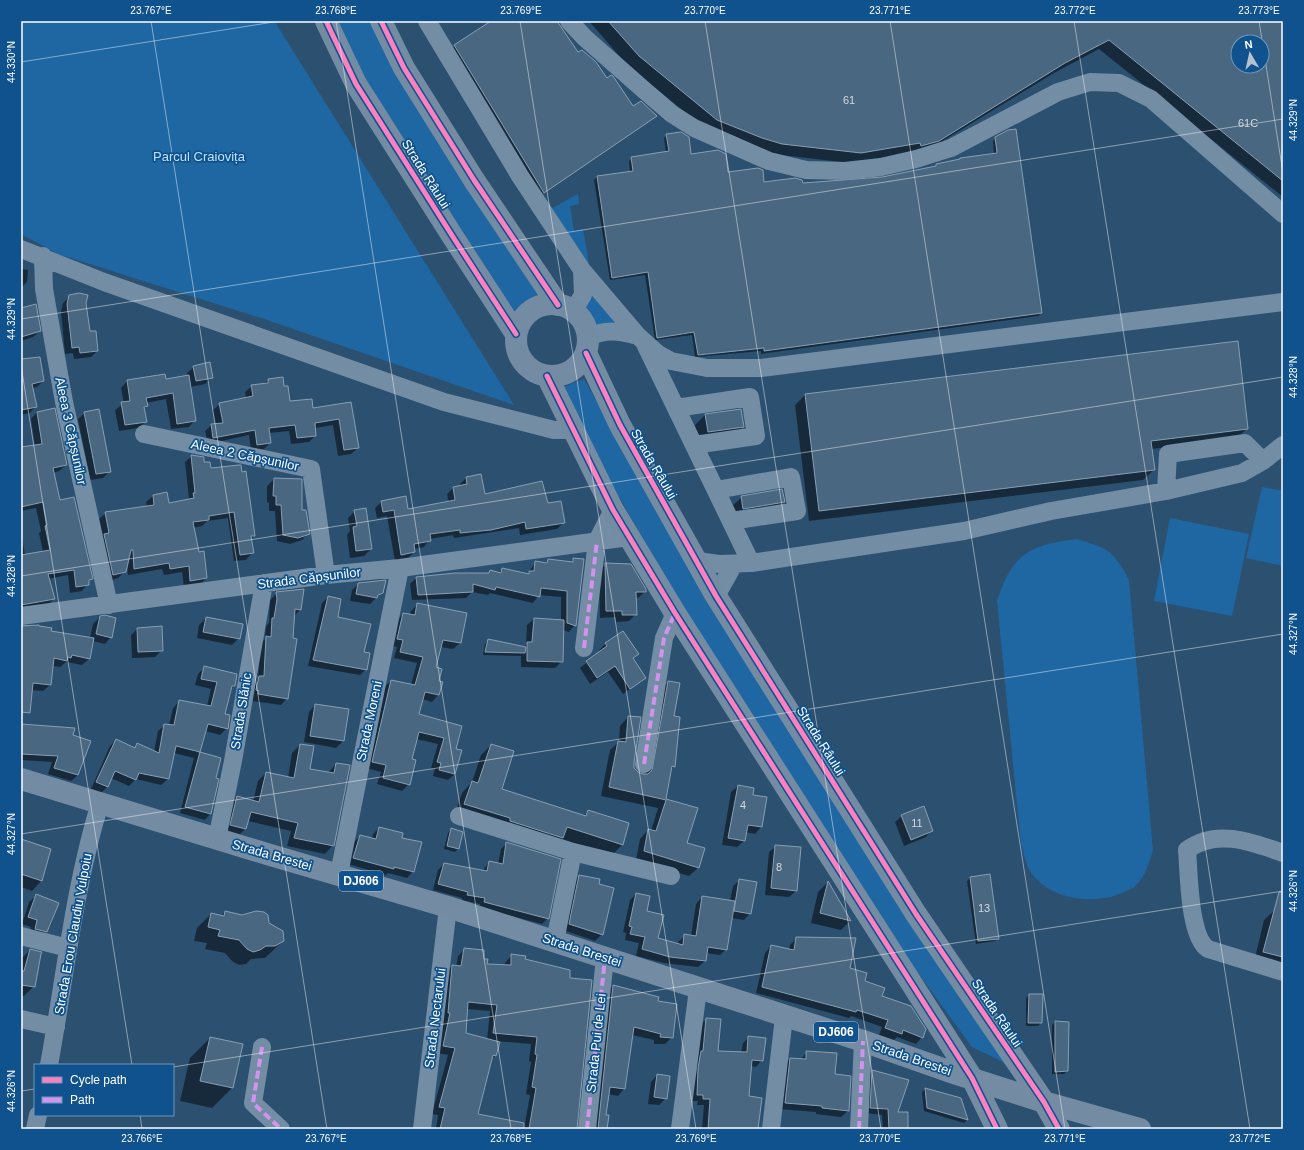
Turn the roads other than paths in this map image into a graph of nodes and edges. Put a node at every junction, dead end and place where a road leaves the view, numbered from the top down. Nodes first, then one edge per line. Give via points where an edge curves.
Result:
1 (326, 21) edge
2 (380, 21) edge
3 (427, 21) edge
4 (569, 21) edge
5 (1283, 214) edge
6 (21, 249) edge
7 (42, 256) junction
8 (582, 270) junction
9 (1283, 302) edge
10 (566, 308) junction
11 (516, 334) junction
12 (641, 339) junction
13 (587, 345) junction
14 (547, 376) junction
15 (676, 408) junction
16 (573, 430) junction
17 (144, 434) dead end
18 (694, 445) junction
19 (1283, 445) edge
20 (1263, 461) junction
21 (716, 490) junction
22 (1166, 491) junction
23 (613, 510) junction
24 (731, 521) junction
25 (629, 537) junction
26 (598, 541) junction
27 (697, 561) junction
28 (742, 563) junction
29 (400, 568) junction
30 (326, 575) junction
31 (264, 583) junction
32 (716, 596) junction
33 (109, 605) junction
34 (675, 613) junction
35 (21, 616) edge
36 (584, 648) dead end
37 (644, 764) dead end
38 (21, 779) edge
39 (100, 804) junction
40 (459, 816) dead end
41 (217, 839) junction
42 (573, 852) junction
43 (1283, 853) edge
44 (339, 874) junction
45 (671, 876) dead end
46 (448, 907) junction
47 (21, 936) edge
48 (555, 941) junction
49 (68, 948) junction
50 (605, 958) junction
51 (1283, 972) edge
52 (698, 989) junction
53 (784, 1017) junction
54 (21, 1019) edge
55 (56, 1026) junction
56 (863, 1041) junction
57 (262, 1047) dead end
58 (49, 1064) edge
59 (972, 1078) junction
60 (1044, 1102) junction
61 (38, 1116) edge
62 (1090, 1123) edge
63 (35, 1129) edge
64 (281, 1129) edge
65 (422, 1129) edge
66 (587, 1129) edge
67 (680, 1129) edge
68 (771, 1129) edge
69 (859, 1129) edge
70 (997, 1129) edge
71 (1059, 1129) edge
72 (1140, 1129) edge

1 - 11 main road, Strada Râului via 356,84
2 - 10 main road, Strada Râului via 408,75 474,180
3 - 8 street via 520,176
4 - 5 street via 672,114 694,128 769,161 806,170 844,171 880,167 951,148 1058,92 1090,82 1119,83 1151,99
6 - 7 street
7 - 16 street via 104,282 444,402 554,430
7 - 33 street, Aleea 3 Căpșunilor via 44,289 64,402
8 - 10 street via 583,295
8 - 12 street
9 - 12 street via 761,368 707,368 671,361 658,354
10 - 11 main road via 547,305 529,312
10 - 13 main road, Strada Râului via 583,322
11 - 14 main road, Strada Râului via 520,358 532,370
12 - 13 street via 618,331 602,331
12 - 15 street
13 - 14 main road via 577,366 571,371
13 - 27 main road, Strada Râului via 620,425
14 - 16 main road
15 - 18 street
15 - 18 street via 750,398 756,436
16 - 23 main road
17 - 30 street, Aleea 2 Căpșunilor via 311,469
18 - 21 street
19 - 20 street
20 - 22 street via 1242,473
20 - 22 street via 1245,443 1168,454
21 - 24 street
21 - 24 street via 791,477 797,511
22 - 28 street via 1051,511 964,531
23 - 25 main road
23 - 26 street
24 - 28 street
25 - 26 street, Strada Căpșunilor
25 - 34 main road
26 - 29 street, Strada Căpșunilor
26 - 36 street
27 - 28 street via 719,564
27 - 32 main road, Strada Râului
28 - 32 street
29 - 30 street, Strada Căpșunilor
29 - 44 street, Strada Moreni
30 - 31 street, Strada Căpșunilor
31 - 33 street, Strada Căpșunilor
31 - 41 street, Strada Slănic
32 - 60 main road, Strada Râului via 916,914
33 - 35 street, Strada Căpșunilor
34 - 37 street via 664,638
34 - 59 main road
38 - 39 main road, Strada Brestei / DJ606
39 - 41 main road, Strada Brestei / DJ606
39 - 49 street, Strada Erou Claudiu Vulpoiu via 92,830
40 - 42 street
41 - 44 main road, Strada Brestei / DJ606
42 - 45 street
42 - 48 street
43 - 51 street via 1255,843 1217,837 1197,842 1187,850 1195,929 1202,945 1208,950
44 - 46 main road, Strada Brestei / DJ606
46 - 48 main road, Strada Brestei / DJ606
46 - 65 street, Strada Nectarului
47 - 49 street
48 - 50 main road, Strada Brestei / DJ606
49 - 55 street, Strada Erou Claudiu Vulpoiu
50 - 52 main road, Strada Brestei / DJ606
50 - 66 street, Strada Pui de Lei
52 - 53 main road, Strada Brestei / DJ606
52 - 67 street
53 - 56 main road, Strada Brestei / DJ606
53 - 68 street
54 - 55 street
55 - 58 street, Strada Erou Claudiu Vulpoiu
56 - 59 main road, Strada Brestei / DJ606
56 - 69 street
57 - 64 street via 254,1103
59 - 60 main road, Strada Brestei / DJ606
59 - 70 main road
60 - 62 main road, Strada Brestei / DJ606
60 - 71 main road, Strada Râului
61 - 63 street
62 - 72 main road, Strada Brestei / DJ606

